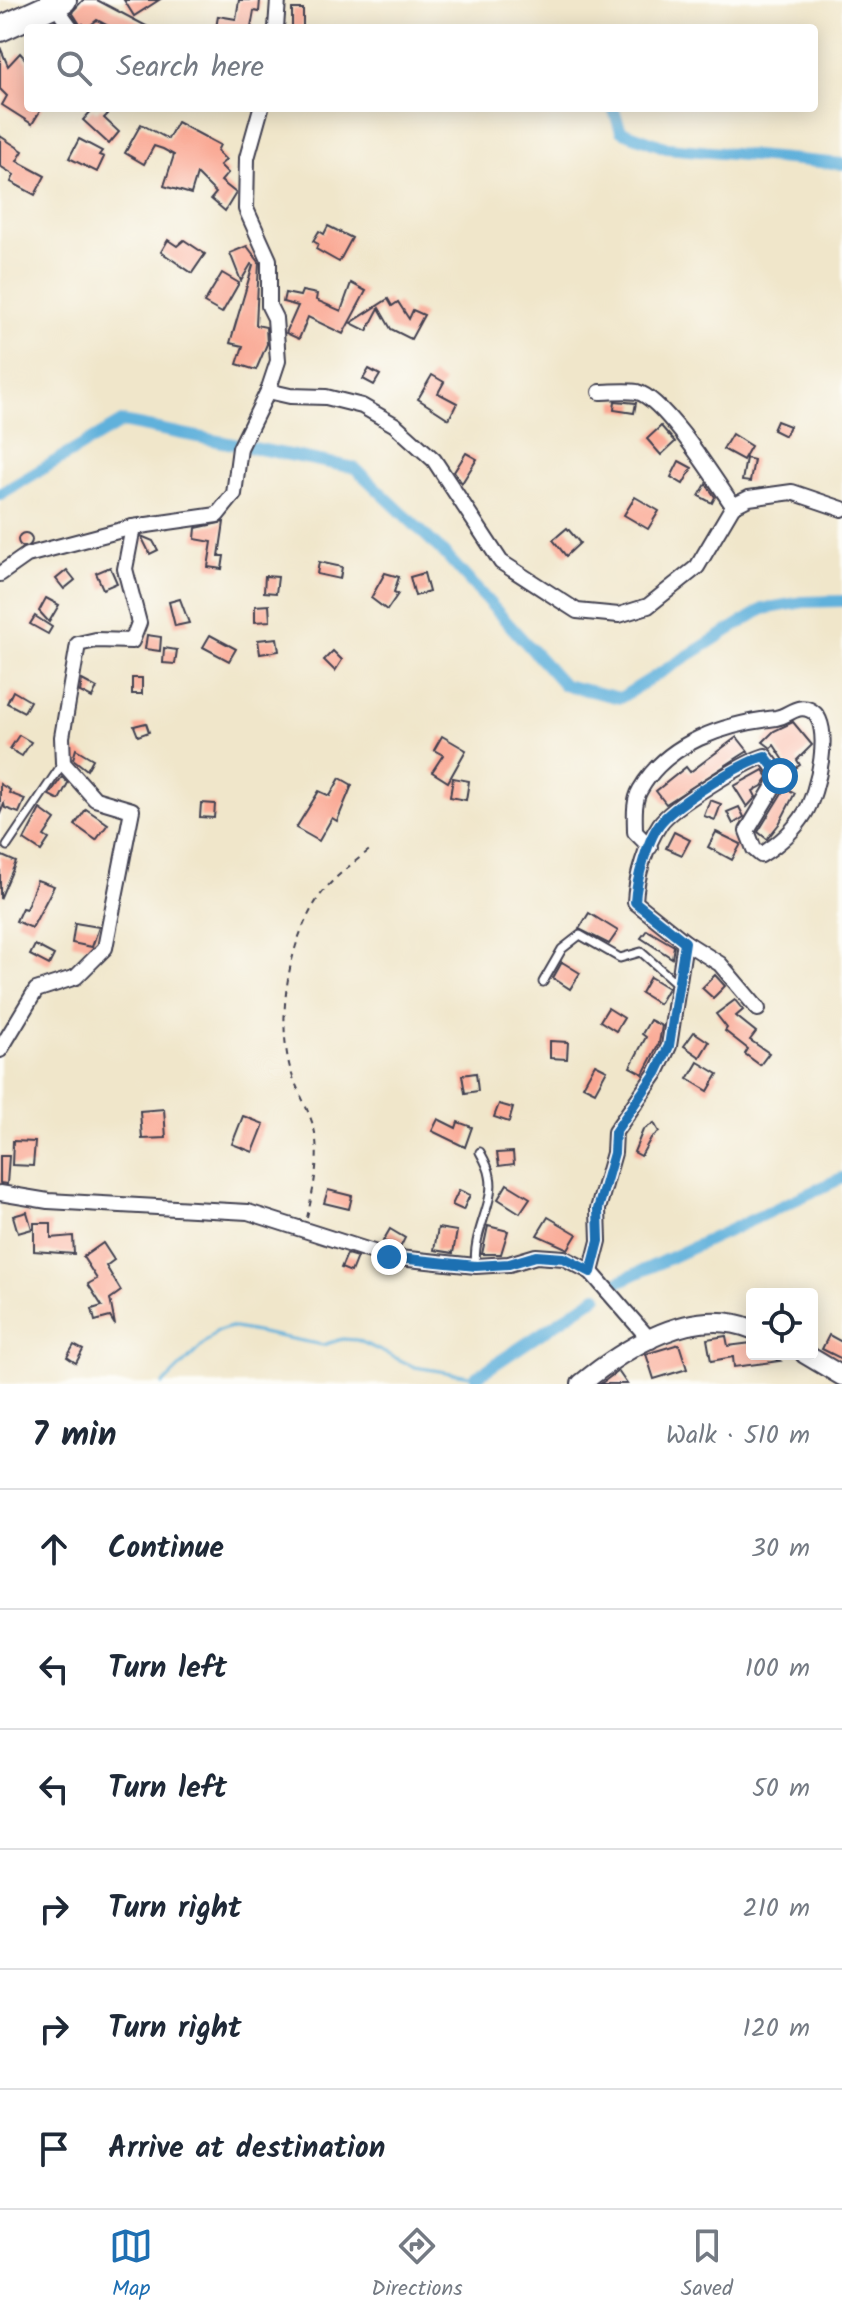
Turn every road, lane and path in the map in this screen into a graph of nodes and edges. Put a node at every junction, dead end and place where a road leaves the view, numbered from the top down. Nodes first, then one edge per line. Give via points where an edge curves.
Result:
1 (278, 0) edge
2 (51, 2) edge
3 (0, 15) edge
4 (68, 24) edge
5 (276, 24) edge
6 (0, 29) edge
7 (260, 112) edge
8 (268, 391) junction
9 (600, 392) dead end
10 (733, 506) junction
11 (842, 509) edge
12 (133, 527) junction
13 (0, 574) edge
14 (63, 763) junction
15 (7, 846) dead end
16 (373, 847) dead end
17 (650, 847) junction
18 (685, 942) junction
19 (543, 982) dead end
20 (676, 983) junction
21 (758, 1009) dead end
22 (0, 1050) edge
23 (480, 1152) dead end
24 (1, 1192) edge
25 (305, 1231) junction
26 (476, 1266) junction
27 (591, 1272) junction
28 (746, 1327) edge
29 (651, 1341) junction
30 (815, 1360) edge
31 (842, 1376) edge
32 (581, 1384) edge

1 - 5 street
2 - 3 highway
2 - 4 street
2 - 6 highway
7 - 8 street via 247,158 246,209 269,260 269,306 278,361
8 - 10 street via 362,406 395,425 434,460 501,562 577,611 619,615 657,600 697,567
8 - 12 street via 240,448 234,494 217,515
9 - 10 street via 640,393 658,408
10 - 11 street via 749,498 792,492
12 - 13 street via 27,555
12 - 14 street via 125,569 139,623 132,641 78,644 62,737
14 - 15 lane
14 - 22 street via 95,799 132,810 105,948 76,977 36,990
16 - 25 path via 318,898 300,936 290,981 285,1011 288,1063 315,1132
17 - 17 street via 660,822 746,762 765,756 780,776 747,831 761,855 783,841 807,811 821,770 822,726 815,713 794,709 783,717 707,734 666,758 639,791 636,805 635,832
17 - 18 street via 636,882 635,902
18 - 20 street
18 - 21 street via 720,964
19 - 20 lane via 562,949 580,935 620,958 641,952
20 - 27 street via 669,1046 615,1132
23 - 26 lane via 491,1187 476,1236
24 - 25 street via 78,1204 248,1212
25 - 26 street via 389,1257
26 - 27 street via 536,1256 564,1258
27 - 29 street
28 - 29 street via 711,1322 676,1327
29 - 32 street via 609,1361
30 - 31 street

